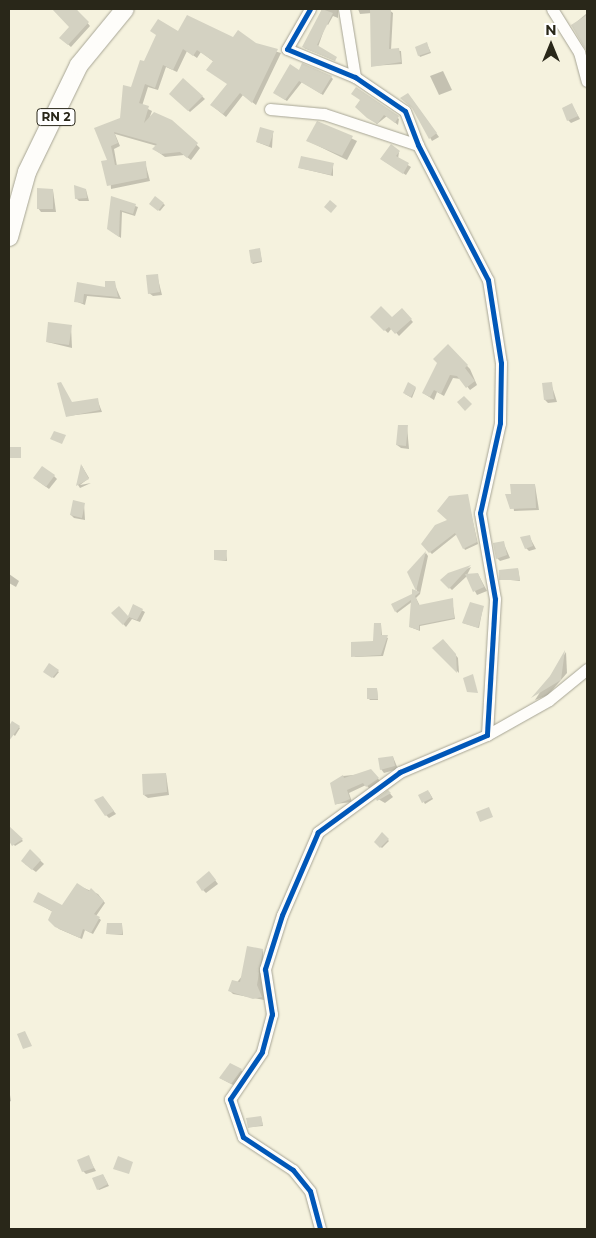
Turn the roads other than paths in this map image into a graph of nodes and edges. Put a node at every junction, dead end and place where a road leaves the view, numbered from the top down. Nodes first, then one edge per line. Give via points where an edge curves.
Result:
1 (125, 9) edge
2 (310, 9) edge
3 (344, 9) edge
4 (552, 9) edge
5 (355, 77) junction
6 (587, 81) edge
7 (270, 109) dead end
8 (418, 145) junction
9 (9, 237) edge
10 (587, 669) edge
11 (487, 735) junction
12 (320, 1229) edge

1 - 9 main road, RN 2 via 79,65 27,172
2 - 5 street via 287,49
3 - 5 street
4 - 6 street via 579,52
5 - 8 street via 405,111
7 - 8 street via 324,114
8 - 11 street via 488,280 500,363 500,423 480,514 495,599
10 - 11 street via 549,700
11 - 12 street via 400,772 318,832 282,915 265,969 272,1014 262,1052 230,1099 243,1137 293,1170 310,1191

